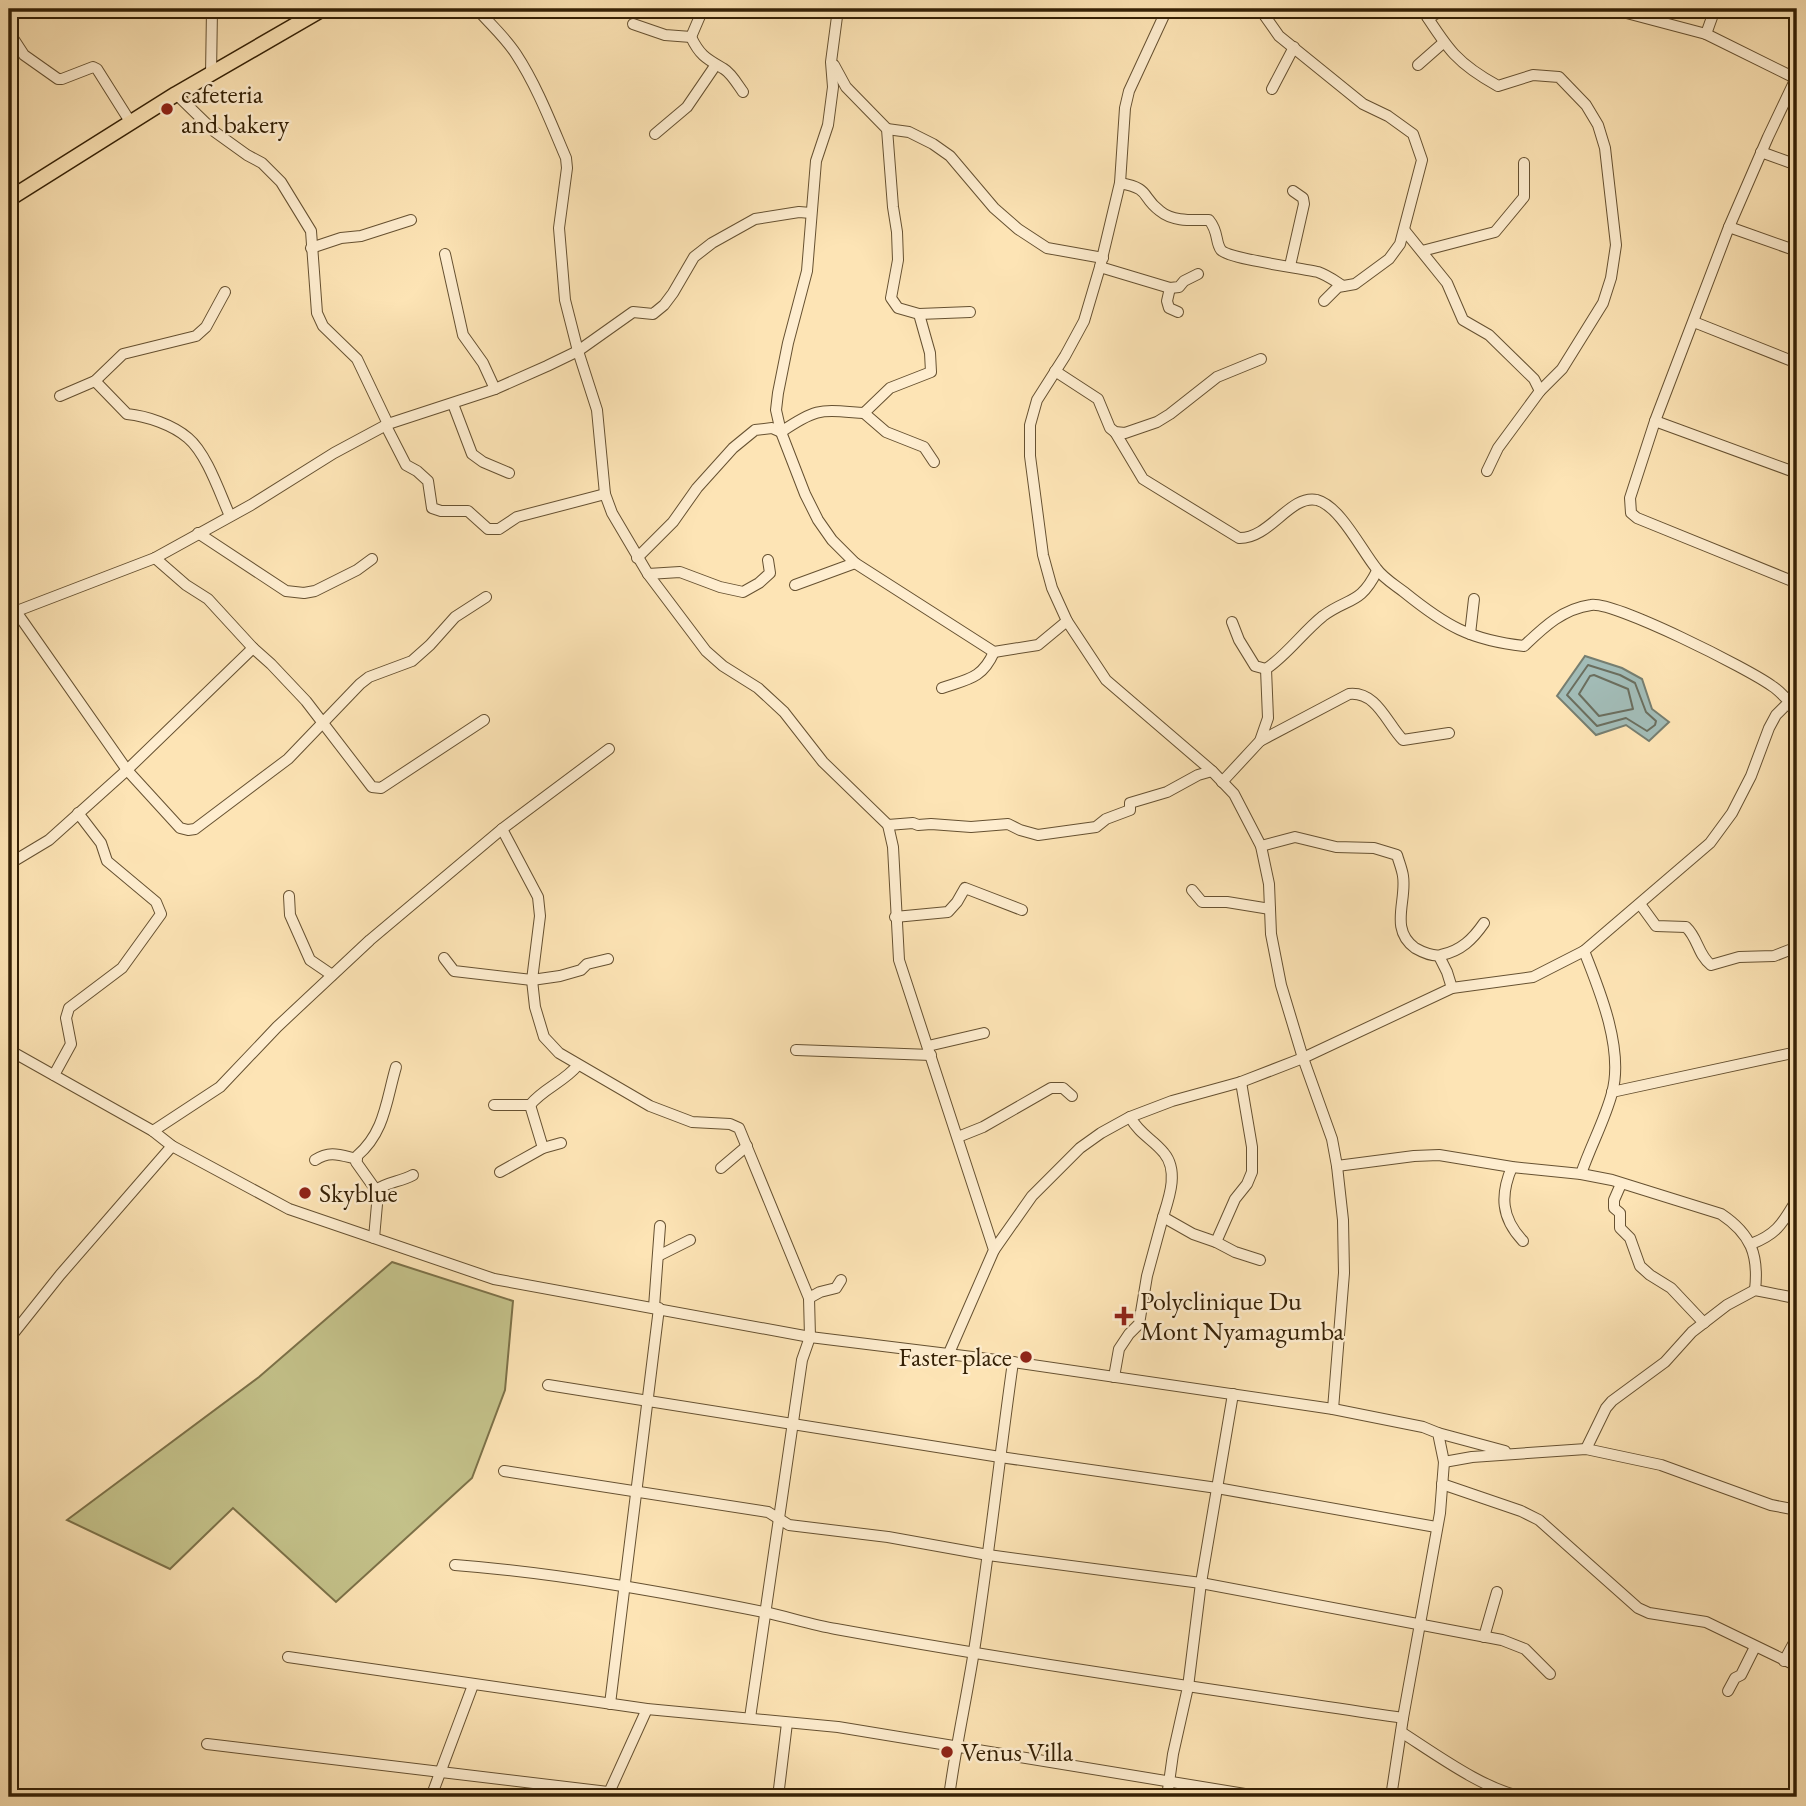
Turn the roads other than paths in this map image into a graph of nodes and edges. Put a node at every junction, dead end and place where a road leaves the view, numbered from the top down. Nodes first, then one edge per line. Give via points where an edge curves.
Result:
1 (212, 9) edge
2 (324, 9) edge
3 (477, 9) edge
4 (703, 9) edge
5 (838, 9) edge
6 (1167, 9) edge
7 (1260, 9) edge
8 (1445, 9) edge
9 (1618, 9) edge
10 (1715, 9) edge
11 (1425, 13) edge
12 (633, 24) dead end
13 (9, 32) edge
14 (1706, 34) junction
15 (691, 37) junction
16 (1443, 43) junction
17 (1294, 47) junction
18 (831, 62) junction
19 (1418, 65) dead end
20 (715, 66) junction
21 (211, 75) junction
22 (1797, 78) edge
23 (1272, 89) dead end
24 (743, 92) dead end
25 (176, 94) junction
26 (131, 123) junction
27 (887, 129) junction
28 (655, 134) dead end
29 (1761, 152) junction
30 (1524, 163) dead end
31 (1797, 164) edge
32 (1120, 183) junction
33 (1293, 191) dead end
34 (9, 199) edge
35 (811, 213) junction
36 (411, 220) dead end
37 (1729, 227) junction
38 (1405, 231) junction
39 (311, 248) junction
40 (1422, 251) junction
41 (1797, 251) edge
42 (445, 254) dead end
43 (1102, 262) junction
44 (1290, 266) junction
45 (1198, 274) dead end
46 (1343, 286) junction
47 (1170, 288) junction
48 (225, 292) dead end
49 (1324, 301) dead end
50 (970, 312) dead end
51 (1178, 312) dead end
52 (919, 314) junction
53 (1694, 322) junction
54 (578, 351) junction
55 (1261, 359) dead end
56 (1797, 363) edge
57 (1055, 371) junction
58 (95, 380) junction
59 (495, 389) junction
60 (1540, 391) junction
61 (60, 396) dead end
62 (453, 404) junction
63 (864, 413) junction
64 (1655, 421) junction
65 (387, 425) junction
66 (781, 432) junction
67 (1115, 432) junction
68 (934, 462) dead end
69 (1487, 471) dead end
70 (509, 472) dead end
71 (1797, 473) edge
72 (605, 494) junction
73 (230, 516) junction
74 (198, 533) junction
75 (155, 558) junction
76 (637, 558) junction
77 (372, 559) dead end
78 (768, 560) dead end
79 (855, 563) junction
80 (1377, 571) junction
81 (648, 574) junction
82 (1797, 583) edge
83 (795, 585) dead end
84 (486, 597) dead end
85 (1474, 599) dead end
86 (12, 612) edge
87 (1067, 621) junction
88 (1232, 622) dead end
89 (1470, 634) junction
90 (253, 648) junction
91 (994, 652) junction
92 (1266, 669) junction
93 (942, 688) dead end
94 (1794, 704) edge
95 (484, 720) dead end
96 (322, 722) junction
97 (1450, 733) dead end
98 (1260, 741) junction
99 (610, 749) dead end
100 (127, 770) junction
101 (1212, 771) junction
102 (1222, 782) junction
103 (78, 813) junction
104 (888, 825) junction
105 (502, 829) junction
106 (1261, 846) junction
107 (9, 864) edge
108 (1192, 890) dead end
109 (289, 896) dead end
110 (1640, 904) junction
111 (1270, 909) junction
112 (1022, 910) dead end
113 (895, 917) junction
114 (1484, 923) dead end
115 (1584, 951) junction
116 (1797, 951) edge
117 (1438, 956) junction
118 (444, 958) dead end
119 (608, 959) dead end
120 (332, 975) junction
121 (532, 980) junction
122 (1452, 988) junction
123 (984, 1033) dead end
124 (9, 1050) edge
125 (796, 1050) dead end
126 (930, 1051) junction
127 (1797, 1052) edge
128 (1303, 1058) junction
129 (578, 1065) junction
130 (396, 1067) dead end
131 (54, 1075) junction
132 (1241, 1082) junction
133 (1612, 1092) junction
134 (1072, 1096) dead end
135 (494, 1105) dead end
136 (530, 1105) junction
137 (1130, 1117) junction
138 (153, 1131) junction
139 (958, 1137) junction
140 (561, 1143) dead end
141 (172, 1146) junction
142 (747, 1146) junction
143 (543, 1148) junction
144 (357, 1159) junction
145 (315, 1160) dead end
146 (1337, 1166) junction
147 (1512, 1167) junction
148 (721, 1168) dead end
149 (500, 1172) dead end
150 (1581, 1174) junction
151 (413, 1175) dead end
152 (1621, 1184) junction
153 (376, 1190) junction
154 (1797, 1199) edge
155 (1163, 1217) junction
156 (660, 1226) dead end
157 (374, 1238) junction
158 (690, 1240) dead end
159 (1523, 1241) dead end
160 (1216, 1242) junction
161 (1751, 1244) junction
162 (994, 1250) junction
163 (658, 1256) junction
164 (1260, 1260) dead end
165 (841, 1279) dead end
166 (1755, 1290) junction
167 (1797, 1297) edge
168 (809, 1298) junction
169 (656, 1307) junction
170 (1704, 1323) junction
171 (810, 1337) junction
172 (9, 1339) edge
173 (949, 1353) junction
174 (1013, 1362) junction
175 (1114, 1377) junction
176 (548, 1385) dead end
177 (1233, 1394) junction
178 (648, 1402) junction
179 (1333, 1409) junction
180 (793, 1425) junction
181 (1438, 1433) junction
182 (1586, 1449) junction
183 (1519, 1453) junction
184 (1000, 1457) junction
185 (1444, 1462) junction
186 (504, 1471) dead end
187 (1442, 1484) junction
188 (1217, 1488) junction
189 (635, 1492) junction
190 (1797, 1510) edge
191 (779, 1519) junction
192 (1436, 1527) junction
193 (988, 1555) junction
194 (454, 1565) dead end
195 (1201, 1583) junction
196 (625, 1588) junction
197 (1497, 1592) dead end
198 (765, 1613) junction
199 (1419, 1625) junction
200 (1484, 1637) junction
201 (1797, 1637) edge
202 (1755, 1647) junction
203 (974, 1652) junction
204 (288, 1657) dead end
205 (1784, 1661) junction
206 (1797, 1666) edge
207 (1550, 1674) dead end
208 (473, 1685) junction
209 (1188, 1686) junction
210 (1728, 1691) dead end
211 (610, 1704) junction
212 (647, 1709) junction
213 (750, 1718) junction
214 (1403, 1718) junction
215 (787, 1723) junction
216 (1401, 1732) junction
217 (207, 1744) dead end
218 (956, 1748) junction
219 (440, 1772) junction
220 (1169, 1781) junction
221 (607, 1795) edge
222 (431, 1797) edge
223 (778, 1797) edge
224 (950, 1797) edge
225 (1167, 1797) edge
226 (1263, 1797) edge
227 (1391, 1797) edge
228 (1525, 1797) edge
229 (1590, 1797) edge
230 (1632, 1797) edge

1 - 21 street
2 - 21 main road
3 - 54 street via 517,55 566,158 559,251
4 - 15 street
5 - 18 street
6 - 32 street via 1129,91
7 - 17 street via 1279,36
8 - 11 street
9 - 14 street
10 - 14 street
11 - 16 street
12 - 15 street via 665,35
13 - 26 street via 24,55 58,79 97,69
14 - 22 street
15 - 20 street via 698,52
16 - 19 street
16 - 60 street via 1477,75 1498,86 1533,75 1559,77 1586,105 1605,148 1616,245 1611,278 1603,303 1562,369
17 - 23 street
17 - 38 street via 1363,104 1413,134 1422,160
18 - 27 street via 846,87
18 - 35 street via 828,125 816,161
20 - 24 street via 725,69
20 - 28 street via 687,107
21 - 25 main road
22 - 29 street
25 - 26 main road
25 - 39 street via 215,132 281,181 311,231
26 - 34 main road
27 - 43 street via 909,132 950,156 994,208 1047,248
27 - 52 street via 898,260 891,298 898,308
29 - 31 street
29 - 37 street
30 - 40 street via 1524,197 1495,232
32 - 43 street
32 - 44 street via 1137,186 1165,214 1182,220 1209,220 1216,228 1218,245 1234,258
33 - 44 street via 1304,204
35 - 54 street via 755,219 712,243 694,257 664,305 653,314 633,312
35 - 66 street via 807,271 778,393
36 - 39 street
37 - 41 street
37 - 53 street
38 - 40 street
38 - 46 street via 1389,259 1355,284
39 - 65 street via 317,313 323,326 357,359
40 - 60 street via 1447,283 1463,320 1489,335 1534,379
42 - 59 street via 463,335
43 - 47 street
43 - 57 street via 1084,321
44 - 46 street via 1322,273
45 - 47 street
46 - 49 street
47 - 51 street via 1169,308
48 - 58 street via 196,336 123,354
50 - 52 street
52 - 63 street via 931,372 890,388
53 - 56 street
53 - 64 street
54 - 59 street
54 - 72 street via 597,410
55 - 67 street via 1217,377 1157,422
57 - 67 street via 1097,399
57 - 87 street via 1037,400 1030,425 1030,456 1044,555
58 - 61 street
58 - 73 street via 127,414 148,416 189,438
59 - 62 street
60 - 69 street via 1498,447
62 - 65 street
62 - 70 street via 472,454
63 - 66 street via 821,410
63 - 68 street via 886,432 924,447
64 - 71 street
64 - 82 street via 1630,498 1631,513
65 - 72 street via 406,466 429,481 432,508 468,511 488,528 499,529 517,517
65 - 73 street
66 - 76 street via 755,430 733,448
66 - 79 street via 818,520
67 - 80 street via 1143,479 1230,535 1250,539 1298,503 1317,500 1350,529
72 - 76 street
73 - 74 street
74 - 75 street
74 - 77 street via 286,591 315,591
75 - 86 street
75 - 90 street via 208,599
76 - 81 street
78 - 81 street via 770,573 743,592 680,572
79 - 83 street
79 - 91 street
80 - 89 street via 1437,619
80 - 92 street via 1355,600 1326,614
81 - 104 street via 706,651 775,704 823,761
84 - 96 street via 455,617 412,661 369,677
85 - 89 street
86 - 100 street
87 - 91 street via 1038,645
87 - 101 street via 1106,680
88 - 92 street via 1255,666
89 - 94 street via 1524,646 1553,618 1593,604 1723,656
90 - 96 street
90 - 100 street
91 - 93 street via 980,676
92 - 98 street via 1269,718
94 - 110 street via 1776,715 1732,813 1710,843
95 - 96 street via 381,788 372,787
96 - 100 street via 288,759 195,829 180,828
97 - 98 street via 1403,740 1368,697 1358,693
98 - 102 street
99 - 105 street
100 - 103 street
101 - 102 street
101 - 104 street via 1130,803 1130,810 1078,831 1038,835 1008,824
102 - 106 street via 1234,794
103 - 107 street via 49,840
103 - 131 street via 101,843 107,861 156,902 161,914 122,968 69,1008 66,1018 71,1044
104 - 113 street
105 - 120 street
105 - 121 street via 538,897
106 - 111 street
106 - 117 street via 1295,837 1397,855 1404,878 1399,915 1402,929 1419,951
108 - 111 street via 1202,902
109 - 120 street via 289,915 310,960
110 - 115 street
110 - 116 street via 1656,926 1686,926 1694,933 1703,960 1711,965
111 - 128 street via 1281,985
112 - 113 street via 965,888 948,912
113 - 126 street via 899,960
114 - 117 street via 1462,947
115 - 122 street via 1533,977
115 - 133 street via 1608,1021 1615,1068
117 - 122 street
118 - 121 street via 454,971
119 - 121 street via 560,976
120 - 138 street via 220,1087
121 - 129 street via 544,1037
122 - 128 street
123 - 126 street
124 - 131 street
125 - 126 street
126 - 139 street
127 - 133 street
128 - 132 street
128 - 146 street
129 - 136 street
129 - 142 street via 672,1116 739,1128
130 - 144 street via 380,1125
131 - 138 street
132 - 137 street
132 - 160 street via 1252,1172
133 - 150 street
134 - 139 street via 1063,1088 1051,1088
135 - 136 street
136 - 143 street
137 - 155 street via 1170,1164 1172,1181
137 - 162 street via 1080,1148 1032,1196
138 - 141 street
139 - 162 street
140 - 143 street
141 - 157 street via 289,1209
141 - 172 street
142 - 148 street
142 - 168 street
143 - 149 street
144 - 145 street via 335,1153
144 - 153 street
146 - 147 street via 1438,1155
146 - 179 street via 1344,1273
147 - 150 street
147 - 159 street via 1503,1200 1514,1231
150 - 152 street
151 - 153 street
152 - 161 street via 1721,1214
152 - 170 street via 1614,1209 1620,1213 1620,1228 1630,1238 1640,1266 1671,1288
153 - 157 street
154 - 161 street via 1777,1230
155 - 160 street
155 - 175 street via 1139,1324 1119,1349
156 - 163 street
157 - 169 street via 494,1279
158 - 163 street
160 - 164 street
161 - 166 street via 1758,1268
162 - 173 street
163 - 169 street
165 - 168 street via 836,1288
166 - 167 street
166 - 170 street
168 - 171 street
169 - 171 street
169 - 178 street
170 - 182 street via 1665,1362 1612,1401
171 - 173 street
171 - 180 street
173 - 174 street
174 - 175 street
174 - 184 street
175 - 177 street
176 - 178 street
177 - 179 street
177 - 188 street
178 - 180 street
178 - 189 street
179 - 181 street
180 - 184 street
180 - 191 street
181 - 183 street
181 - 185 street
182 - 183 street
182 - 190 street via 1661,1465
183 - 185 street
184 - 188 street
184 - 193 street
185 - 187 street
186 - 189 street
187 - 192 street
187 - 202 street via 1539,1520 1638,1608 1706,1622
188 - 192 street
188 - 195 street
189 - 191 street via 768,1512
189 - 196 street
191 - 193 street via 789,1525
191 - 198 street
192 - 199 street
193 - 195 street
193 - 203 street
194 - 196 street
195 - 199 street
195 - 209 street
196 - 198 street
196 - 211 street
197 - 200 street
198 - 203 street
198 - 213 street
199 - 200 street
199 - 214 street
200 - 207 street via 1525,1649
201 - 205 street
202 - 205 street
202 - 210 street
203 - 209 street
203 - 218 street
204 - 208 street
205 - 206 street
208 - 211 street
208 - 219 street
209 - 214 street
209 - 220 street
211 - 212 street
212 - 213 street
212 - 221 street
213 - 215 street
214 - 216 street
215 - 218 street via 871,1731
215 - 223 street
216 - 227 street
216 - 228 street via 1492,1786
217 - 219 street
218 - 220 street
218 - 224 street
219 - 221 street
219 - 222 street
220 - 225 street
220 - 226 street
229 - 230 street

